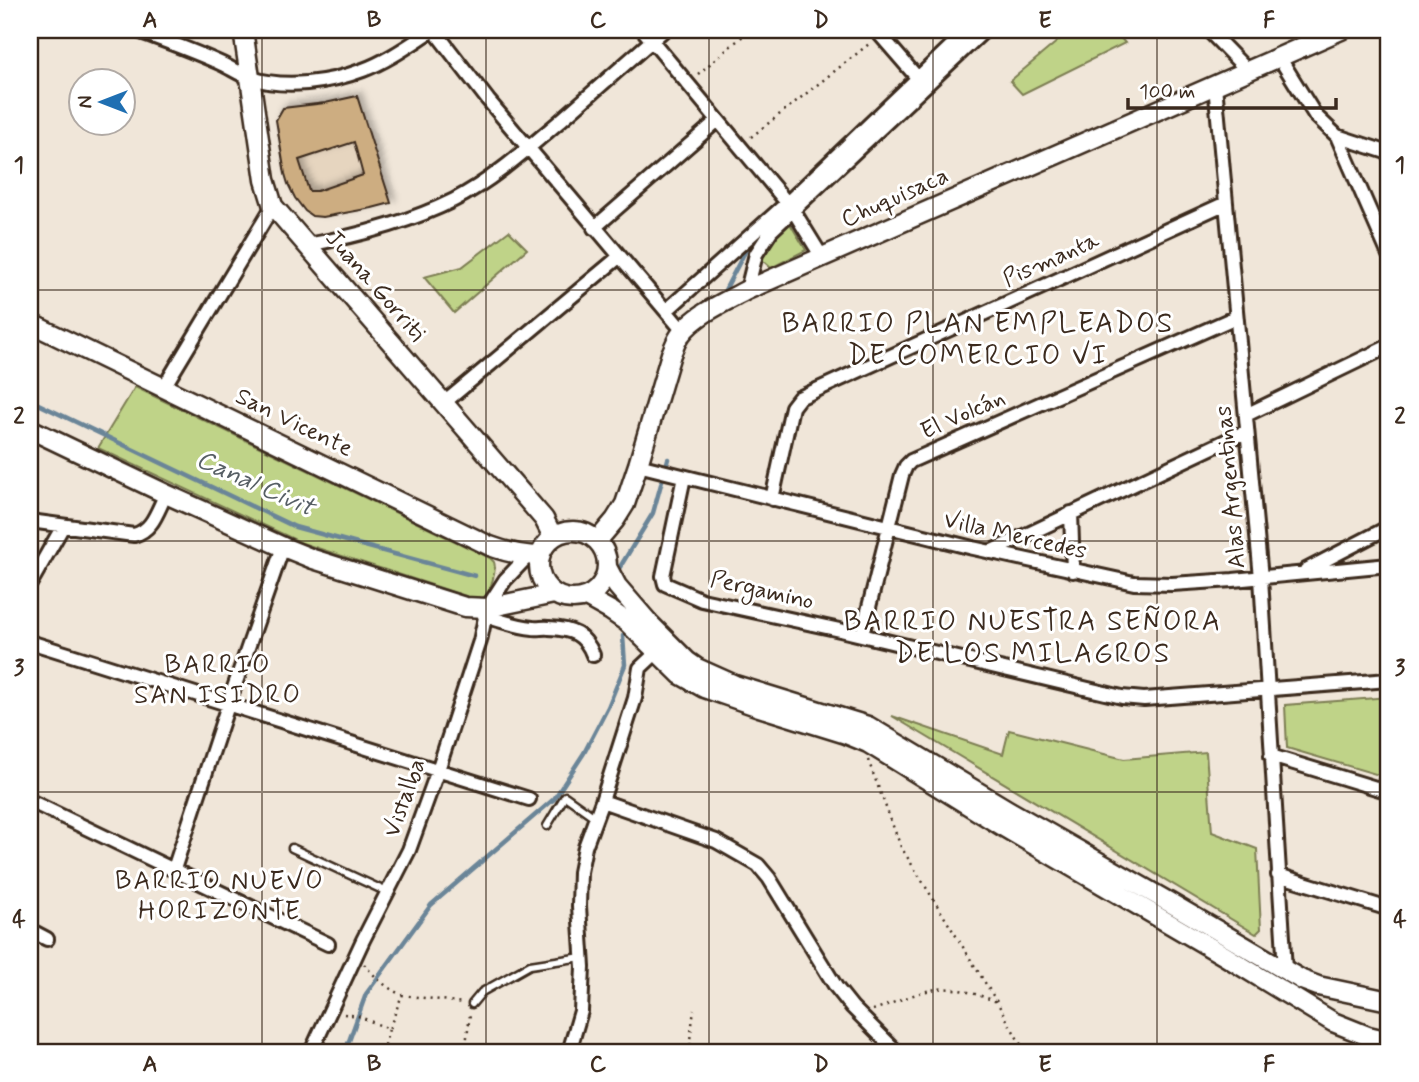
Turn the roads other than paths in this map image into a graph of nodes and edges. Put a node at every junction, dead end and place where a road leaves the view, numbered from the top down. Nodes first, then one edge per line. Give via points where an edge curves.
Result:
1 (136, 30) edge
2 (243, 30) edge
3 (434, 30) edge
4 (643, 30) edge
5 (664, 30) edge
6 (968, 30) edge
7 (985, 30) edge
8 (1208, 30) edge
9 (1341, 30) edge
10 (878, 32) edge
11 (1309, 36) edge
12 (652, 41) junction
13 (1279, 57) junction
14 (1248, 71) junction
15 (249, 78) junction
16 (921, 82) junction
17 (1215, 85) junction
18 (718, 120) junction
19 (1337, 136) junction
20 (1389, 141) edge
21 (529, 148) junction
22 (1372, 149) junction
23 (1389, 153) edge
24 (1226, 203) junction
25 (273, 206) junction
26 (790, 206) junction
27 (594, 228) junction
28 (307, 245) junction
29 (1389, 255) edge
30 (619, 257) junction
31 (822, 257) junction
32 (747, 290) junction
33 (666, 311) junction
34 (1237, 317) junction
35 (30, 323) edge
36 (683, 331) junction
37 (1389, 346) edge
38 (164, 387) junction
39 (444, 403) junction
40 (1246, 415) junction
41 (30, 429) edge
42 (1247, 431) junction
43 (647, 467) junction
44 (684, 477) junction
45 (166, 494) junction
46 (772, 499) junction
47 (1071, 513) junction
48 (30, 521) edge
49 (63, 526) junction
50 (888, 527) junction
51 (1389, 527) edge
52 (553, 537) junction
53 (598, 540) junction
54 (283, 547) junction
55 (990, 552) junction
56 (534, 556) junction
57 (1389, 565) edge
58 (607, 569) junction
59 (1073, 571) junction
60 (1300, 574) junction
61 (1261, 578) junction
62 (30, 584) edge
63 (554, 594) junction
64 (586, 597) junction
65 (486, 612) junction
66 (862, 635) junction
67 (30, 642) edge
68 (657, 652) junction
69 (593, 655) dead end
70 (1389, 680) edge
71 (1268, 690) junction
72 (228, 705) junction
73 (1271, 756) junction
74 (438, 770) junction
75 (1389, 792) edge
76 (529, 799) dead end
77 (30, 800) edge
78 (602, 801) junction
79 (596, 818) junction
80 (547, 826) dead end
81 (292, 848) dead end
82 (174, 869) junction
83 (1278, 875) junction
84 (389, 893) junction
85 (1389, 909) edge
86 (30, 929) edge
87 (47, 939) dead end
88 (328, 944) dead end
89 (582, 957) junction
90 (1285, 970) junction
91 (1389, 1001) edge
92 (472, 1004) road end
93 (1389, 1041) edge
94 (311, 1052) edge
95 (569, 1052) edge
96 (897, 1052) edge

1 - 15 street
2 - 15 main road, Juana Gorriti
3 - 15 street via 363,70 333,79 281,83
3 - 21 street
4 - 12 street
5 - 12 street
6 - 16 street
7 - 16 street
8 - 14 street
9 - 11 main road, Chuquisaca
10 - 16 street
11 - 13 main road, Chuquisaca
12 - 18 street
12 - 21 street
13 - 14 main road, Chuquisaca
13 - 19 street via 1315,115
14 - 17 main road, Chuquisaca
15 - 25 main road, Juana Gorriti
16 - 26 street
17 - 24 street, Alas Argentinas
17 - 31 main road, Chuquisaca
18 - 26 street
18 - 27 street
19 - 22 street
19 - 29 street
20 - 22 street
21 - 27 street
21 - 28 street via 472,189 434,209 372,231
22 - 23 street
24 - 34 street, Alas Argentinas
24 - 46 street, Pismanta via 799,398 792,407
25 - 28 main road, Juana Gorriti
25 - 38 street
26 - 31 street
26 - 32 street via 761,244
26 - 33 street
27 - 30 street
28 - 39 main road, Juana Gorriti
30 - 33 street
30 - 39 street
31 - 32 main road, Chuquisaca
32 - 36 main road, Chuquisaca
33 - 36 street
34 - 40 street, Alas Argentinas
34 - 50 street, El Volcán via 911,461 902,475
35 - 38 main road, San Vicente
36 - 43 main road via 671,355
37 - 40 street
38 - 56 main road, San Vicente via 490,545
39 - 52 main road, Juana Gorriti via 544,519
40 - 42 street, Alas Argentinas
41 - 45 main road
42 - 47 street
42 - 61 street, Alas Argentinas
43 - 44 street, Villa Mercedes
43 - 53 main road
44 - 46 street, Villa Mercedes
44 - 66 street, Pergamino via 665,584 702,600
45 - 49 street via 143,533
45 - 54 main road
46 - 50 street, Villa Mercedes
47 - 55 street
47 - 59 street
48 - 49 street
49 - 62 street
50 - 55 street, Villa Mercedes
50 - 66 street, El Volcán
51 - 60 street
52 - 53 main road via 574,531
52 - 56 main road
53 - 58 main road
54 - 65 main road
54 - 72 street
55 - 59 street, Villa Mercedes
56 - 63 main road via 541,577
56 - 65 street, Vistalba via 505,580
57 - 60 street, Villa Mercedes
58 - 64 main road via 601,586
58 - 90 main road via 649,623 697,668 735,685 868,726
59 - 61 street, Villa Mercedes via 1149,584
60 - 61 street, Villa Mercedes
61 - 71 street, Alas Argentinas
63 - 64 main road via 570,600
63 - 65 main road
64 - 68 main road via 619,616
65 - 69 street via 533,628 572,631 582,637
65 - 74 street, Vistalba
66 - 71 street, Pergamino via 1122,697
67 - 72 street
68 - 78 street via 640,668
68 - 93 main road via 699,686 868,743 1333,1022
70 - 71 street, Pergamino
71 - 73 street, Alas Argentinas
72 - 74 street
72 - 82 street
73 - 75 street
73 - 83 street, Alas Argentinas
74 - 76 street
74 - 84 street, Vistalba
77 - 82 street
78 - 79 street
78 - 96 street via 716,841 758,865 836,987
79 - 80 lane via 565,796
79 - 89 street via 580,872
81 - 84 lane
82 - 88 street
83 - 85 street
83 - 90 street, Alas Argentinas
84 - 94 street, Vistalba
86 - 87 street
89 - 92 lane via 530,965 482,992
89 - 95 street via 582,1011
90 - 91 main road via 1318,986

